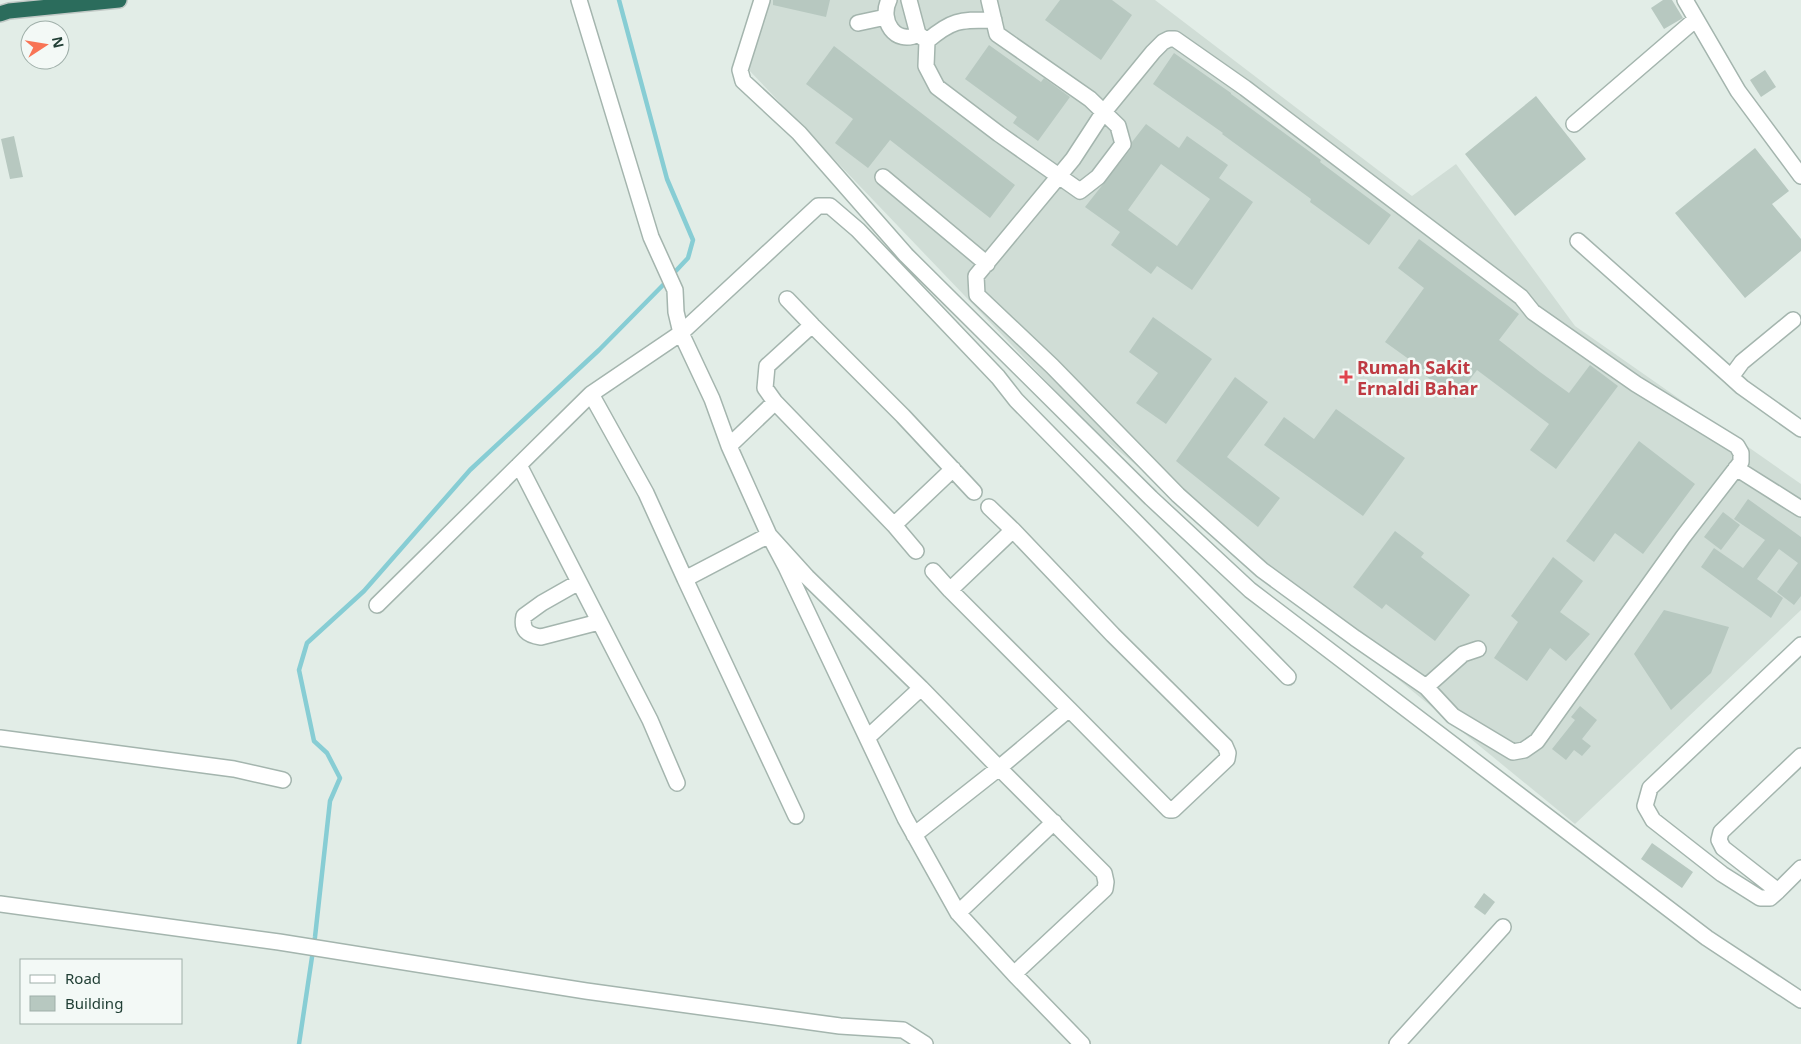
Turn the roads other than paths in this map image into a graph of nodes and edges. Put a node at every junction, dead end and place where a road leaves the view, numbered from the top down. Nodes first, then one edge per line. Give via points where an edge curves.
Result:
1 (119, 0) edge
2 (579, 0) edge
3 (762, 0) edge
4 (889, 0) edge
5 (909, 0) edge
6 (990, 0) edge
7 (1685, 0) edge
8 (0, 14) edge
9 (886, 17) junction
10 (1696, 19) junction
11 (994, 20) junction
12 (858, 23) dead end
13 (922, 38) junction
14 (1103, 113) junction
15 (1574, 124) dead end
16 (1059, 175) junction
17 (1801, 176) edge
18 (883, 177) dead end
19 (1578, 240) dead end
20 (987, 264) junction
21 (787, 299) dead end
22 (1798, 322) edge
23 (812, 325) junction
24 (681, 333) junction
25 (1731, 377) junction
26 (591, 394) junction
27 (775, 402) junction
28 (1799, 424) edge
29 (729, 446) junction
30 (519, 465) junction
31 (1736, 468) junction
32 (953, 469) junction
33 (974, 492) dead end
34 (989, 507) dead end
35 (1801, 509) edge
36 (894, 526) junction
37 (1013, 530) junction
38 (769, 534) junction
39 (916, 551) dead end
40 (933, 571) dead end
41 (685, 579) junction
42 (579, 582) junction
43 (950, 590) junction
44 (377, 604) dead end
45 (600, 622) junction
46 (1801, 645) edge
47 (1478, 649) dead end
48 (1288, 677) dead end
49 (1426, 687) junction
50 (921, 688) junction
51 (1069, 709) junction
52 (0, 738) edge
53 (867, 738) junction
54 (1801, 756) edge
55 (999, 768) junction
56 (283, 780) dead end
57 (677, 782) dead end
58 (796, 816) dead end
59 (1054, 822) junction
60 (914, 835) junction
61 (1801, 868) edge
62 (1778, 891) junction
63 (0, 904) edge
64 (958, 912) junction
65 (1503, 927) dead end
66 (1014, 974) junction
67 (1801, 1000) edge
68 (925, 1044) edge
69 (1082, 1044) edge
70 (1397, 1044) edge

1 - 8 highway
2 - 24 street via 651,237 675,290
3 - 67 street via 740,70 743,81 799,133 906,255 1151,498 1250,590 1708,938
4 - 9 street
5 - 13 street
6 - 11 street
7 - 10 street
9 - 12 street
9 - 13 street via 900,37
10 - 15 street
10 - 17 street via 1738,91
11 - 13 street via 954,22
11 - 14 street via 997,34 1090,99
13 - 16 street via 926,66 938,87
14 - 16 street
14 - 16 street via 1118,126 1123,144 1098,178 1080,191
14 - 31 street via 1153,52 1163,42 1174,39 1421,220 1521,297 1534,312 1636,384 1737,446 1741,462
16 - 20 street
18 - 20 street
19 - 25 street
20 - 49 street via 976,276 977,294 1178,495 1262,570
21 - 23 street
22 - 25 street via 1742,362
23 - 27 street via 767,366 765,388
23 - 32 street
24 - 26 street
24 - 29 street via 712,399
24 - 48 street via 818,206 830,206 858,230 1016,400
25 - 28 street
26 - 30 street
26 - 41 street via 646,493
27 - 29 street
27 - 36 street
29 - 38 street
30 - 42 street
30 - 44 street
31 - 35 street
31 - 49 street via 1538,741 1524,750 1513,752 1453,716
32 - 33 street
32 - 36 street
34 - 37 street
36 - 39 street
37 - 43 street
37 - 51 street via 1225,746 1227,760 1169,810
38 - 41 street
38 - 50 street via 807,577
38 - 53 street
40 - 43 street
41 - 58 street
42 - 45 street
42 - 45 street via 524,616 527,632 541,637
43 - 51 street
45 - 57 street via 650,720
46 - 62 street via 1650,788 1646,800 1653,820 1722,874 1760,898 1770,898
47 - 49 street via 1462,654
50 - 53 street
50 - 55 street
51 - 55 street
52 - 56 street via 234,769
53 - 60 street
54 - 62 street via 1721,832 1719,840 1723,848
55 - 59 street
55 - 60 street
59 - 64 street
59 - 66 street via 1104,873 1105,889
60 - 64 street
61 - 62 street
63 - 68 street via 284,943 586,991 840,1026 903,1030
64 - 66 street
65 - 70 street
66 - 69 street

